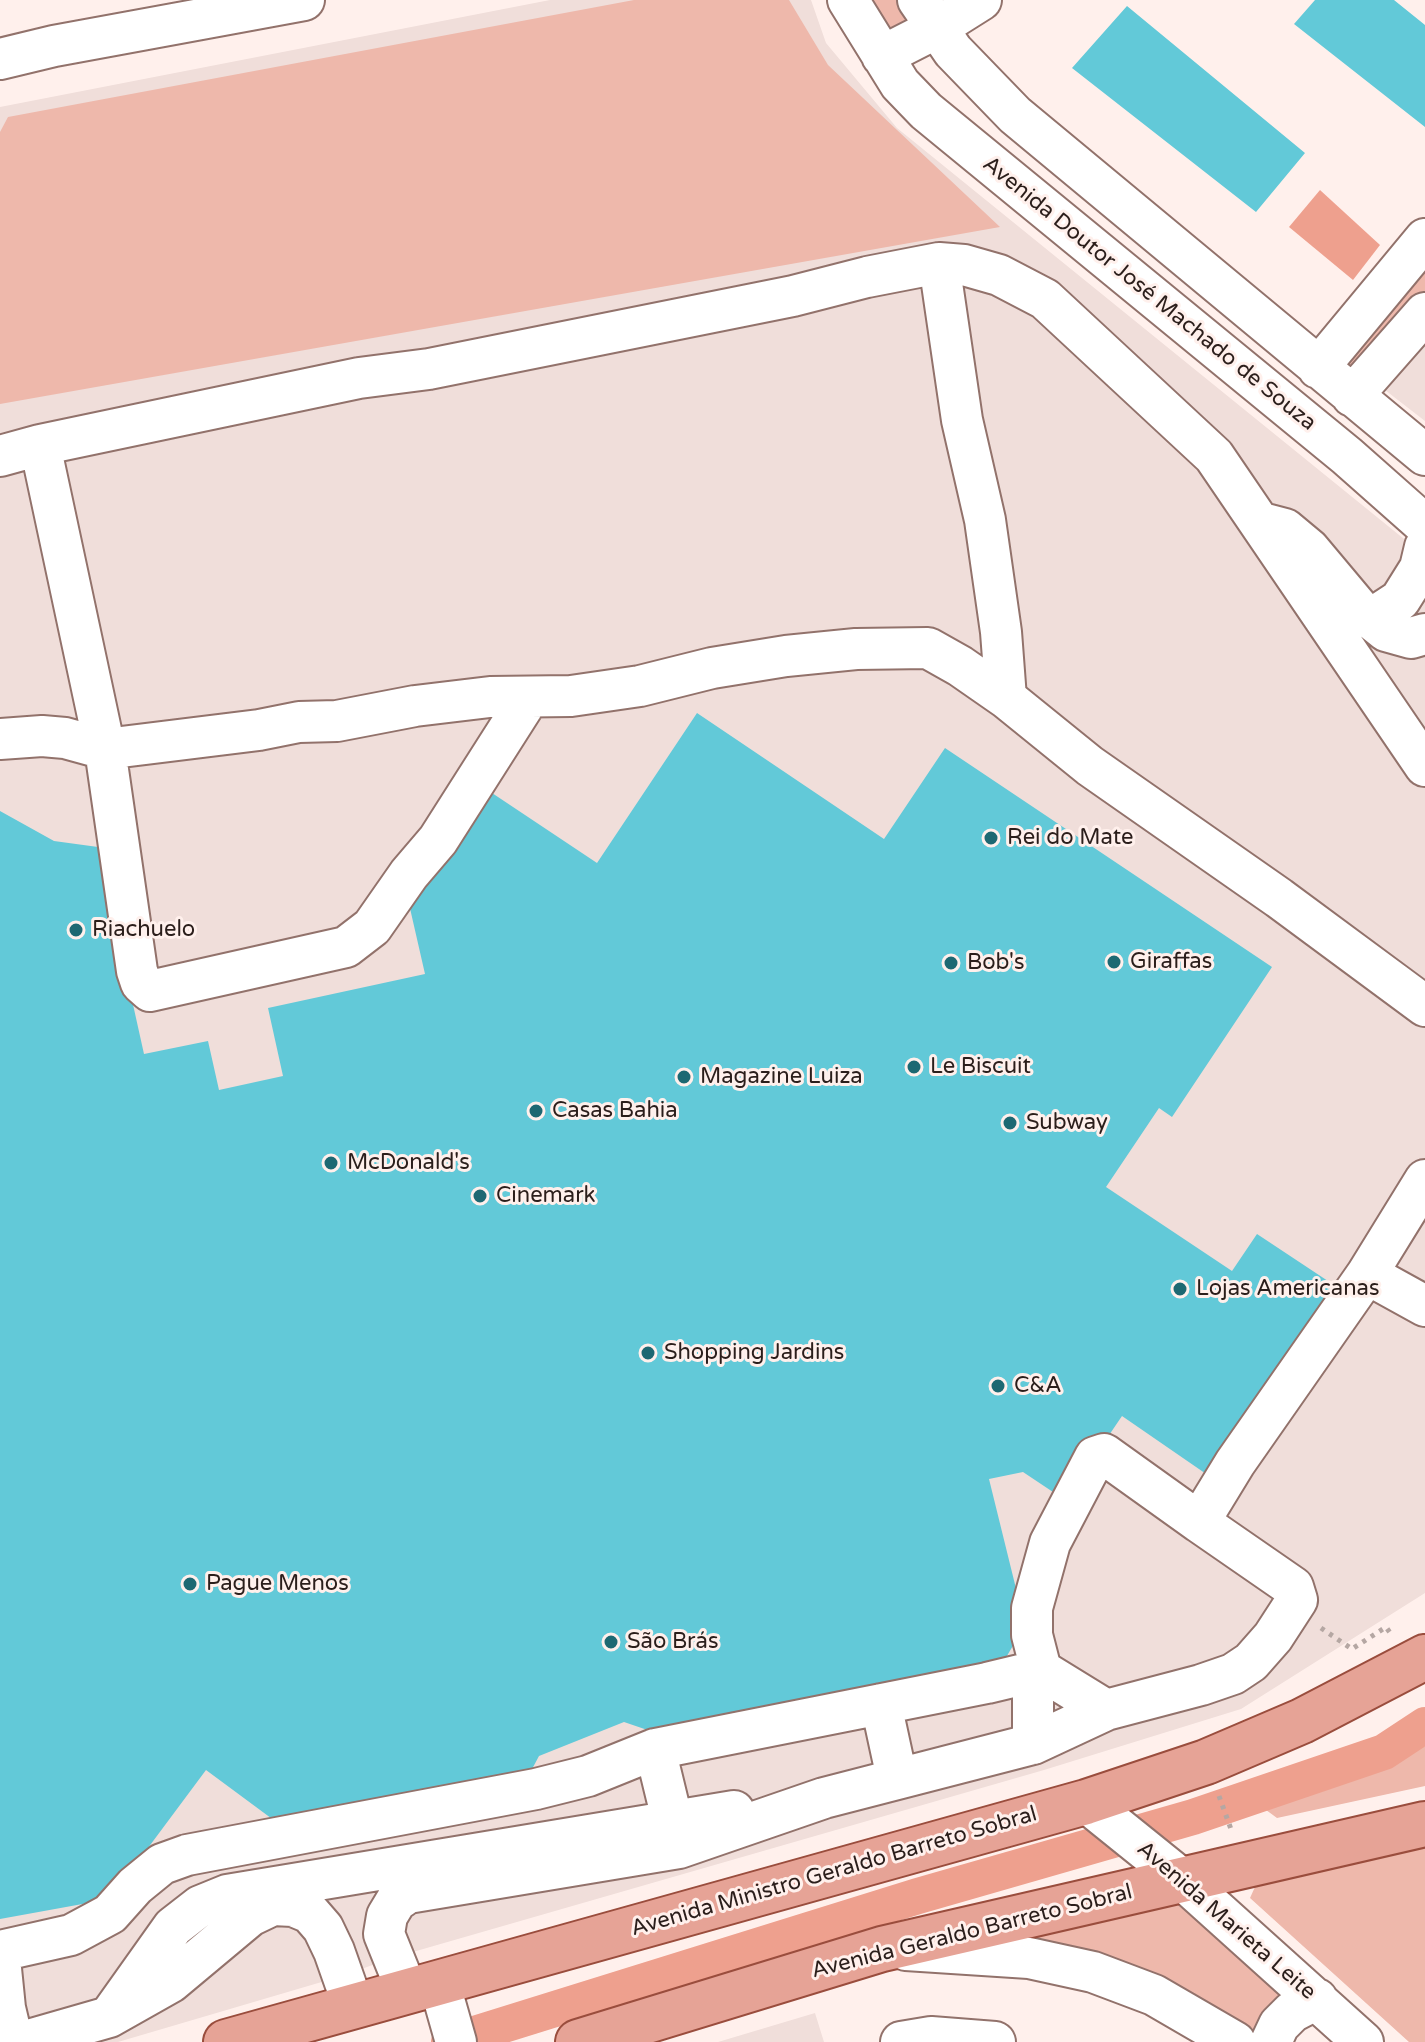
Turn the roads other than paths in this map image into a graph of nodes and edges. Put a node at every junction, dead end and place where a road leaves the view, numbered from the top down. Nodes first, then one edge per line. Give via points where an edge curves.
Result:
1 (304, 0) edge
2 (848, 0) edge
3 (981, 0) edge
4 (926, 14) edge
5 (882, 56) junction
6 (0, 59) edge
7 (1425, 239) edge
8 (939, 263) junction
9 (1425, 313) edge
10 (1318, 368) junction
11 (1352, 396) junction
12 (40, 445) junction
13 (1425, 455) edge
14 (0, 456) edge
15 (1258, 523) junction
16 (1425, 525) edge
17 (1425, 547) edge
18 (1371, 619) junction
19 (1425, 634) edge
20 (529, 697) junction
21 (1006, 698) junction
22 (0, 739) edge
23 (105, 749) junction
24 (1425, 766) edge
25 (1425, 1006) edge
26 (1425, 1180) edge
27 (1367, 1274) junction
28 (1425, 1306) edge
29 (1199, 1522) junction
30 (1419, 1661) edge
31 (1037, 1671) junction
32 (881, 1704) junction
33 (1106, 1710) junction
34 (1033, 1744) junction
35 (655, 1749) junction
36 (897, 1778) junction
37 (824, 1798) junction
38 (1096, 1809) junction
39 (672, 1819) junction
40 (1425, 1824) edge
41 (1171, 1871) junction
42 (882, 1949) junction
43 (0, 1951) edge
44 (0, 1959) edge
45 (1317, 1999) junction
46 (353, 2005) junction
47 (437, 2006) edge
48 (109, 2017) junction
49 (13, 2042) edge
50 (22, 2042) edge
51 (226, 2042) edge
52 (578, 2042) edge
53 (901, 2042) edge
54 (995, 2042) edge
55 (1235, 2042) edge
56 (1271, 2042) edge
57 (1363, 2042) edge

1 - 6 street
2 - 5 street, Avenida Doutor José Machado de Souza
3 - 4 street
4 - 5 street
4 - 10 street via 1015,115
5 - 16 street, Avenida Doutor José Machado de Souza via 900,84 958,138
7 - 10 street
8 - 12 street
8 - 15 street via 999,275 1045,299 1214,456
8 - 21 street via 962,420 985,520
9 - 11 street
10 - 11 street
11 - 13 street
12 - 14 street
12 - 23 street
15 - 18 street via 1285,529 1309,549
15 - 24 street
17 - 18 street via 1420,568 1400,600
18 - 19 street via 1386,631 1411,638
20 - 21 street via 640,686 786,656 928,648
20 - 23 street via 415,706 337,721
20 - 23 street via 438,840 372,927 346,947 164,990 144,987 137,971
21 - 25 street via 1090,766
22 - 23 street via 54,737
26 - 27 street
27 - 28 street
27 - 29 street
29 - 31 street via 1104,1454 1098,1455 1050,1543 1040,1576 1032,1608
29 - 33 street via 1293,1587 1297,1600 1251,1662 1233,1674
30 - 38 main road, Avenida Ministro Geraldo Barreto Sobral via 1302,1721
31 - 32 street
31 - 33 street
31 - 34 street
32 - 35 street
32 - 36 street
33 - 34 street
34 - 36 street
35 - 39 street
35 - 43 street via 588,1776 536,1789 187,1855 162,1864 110,1914 71,1935
36 - 37 street
37 - 39 street
37 - 47 street via 679,1848 408,1893 387,1916 384,1934
38 - 41 street, Avenida Marieta Leite
38 - 47 main road, Avenida Ministro Geraldo Barreto Sobral
39 - 48 street via 227,1895 200,1906 173,1927
40 - 41 main road
41 - 42 main road, Avenida Geraldo Barreto Sobral
41 - 45 street, Avenida Marieta Leite
42 - 52 main road, Avenida Geraldo Barreto Sobral
42 - 55 street via 1029,1958 1093,1972 1154,1995
44 - 49 street
45 - 56 street via 1286,2018
45 - 57 street, Avenida Marieta Leite
46 - 47 main road, Avenida Ministro Geraldo Barreto Sobral
46 - 48 street via 323,1928 310,1913 273,1905 250,1916 171,1982
46 - 51 main road, Avenida Ministro Geraldo Barreto Sobral
48 - 50 street
53 - 54 street via 931,2037

